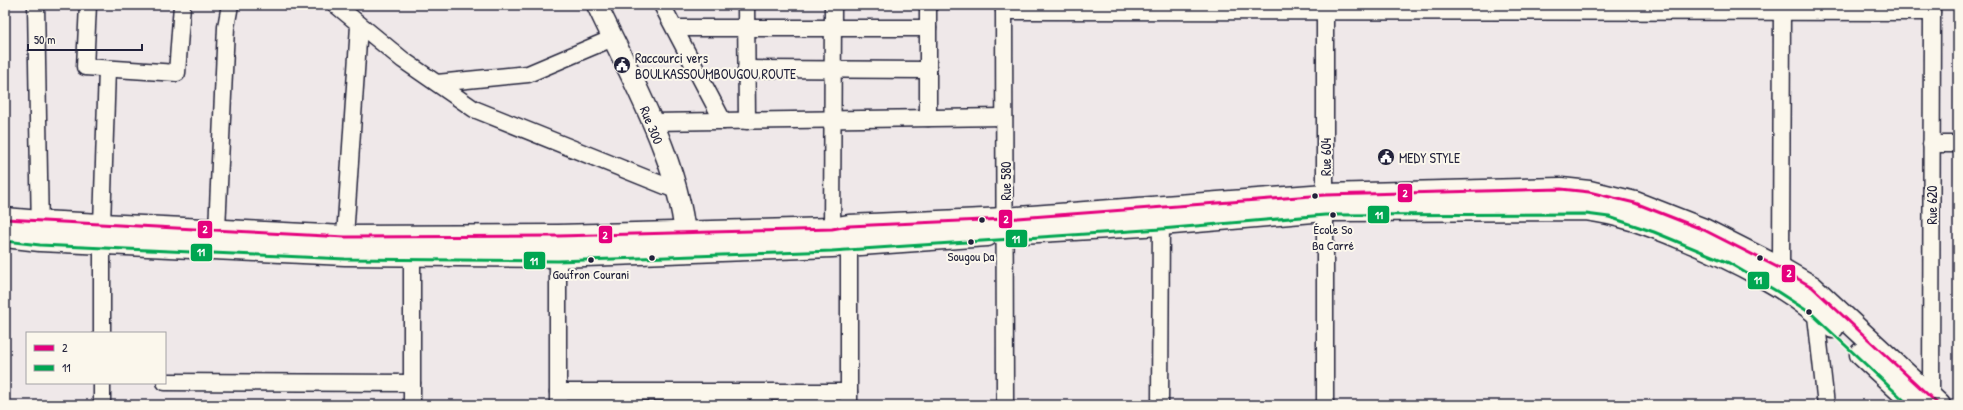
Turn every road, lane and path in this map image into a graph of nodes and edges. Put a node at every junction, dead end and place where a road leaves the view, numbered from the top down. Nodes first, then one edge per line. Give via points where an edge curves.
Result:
1 (36, 5) edge
2 (88, 5) edge
3 (182, 5) edge
4 (230, 5) edge
5 (336, 5) edge
6 (597, 5) edge
7 (662, 5) edge
8 (746, 5) edge
9 (833, 5) edge
10 (928, 5) edge
11 (1004, 8) edge
12 (1153, 8) edge
13 (1325, 8) edge
14 (1497, 8) edge
15 (1612, 8) edge
16 (1782, 8) edge
17 (1932, 8) edge
18 (359, 26) junction
19 (676, 28) junction
20 (746, 28) junction
21 (833, 28) junction
22 (928, 28) junction
23 (613, 38) junction
24 (107, 69) junction
25 (746, 70) junction
26 (833, 70) junction
27 (928, 70) junction
28 (437, 83) junction
29 (1004, 117) junction
30 (928, 118) junction
31 (832, 119) junction
32 (723, 121) junction
33 (747, 121) junction
34 (653, 122) junction
35 (1931, 144) junction
36 (1958, 144) edge
37 (678, 191) junction
38 (1325, 202) junction
39 (1161, 215) junction
40 (5, 219) edge
41 (1005, 226) junction
42 (217, 230) junction
43 (40, 231) junction
44 (102, 234) junction
45 (5, 236) edge
46 (345, 236) junction
47 (841, 236) junction
48 (686, 242) junction
49 (412, 246) junction
50 (558, 246) junction
51 (1782, 269) junction
52 (1812, 287) junction
53 (1815, 310) junction
54 (102, 332) edge
55 (166, 382) edge
56 (412, 383) junction
57 (102, 384) edge
58 (558, 399) edge
59 (708, 399) edge
60 (849, 399) edge
61 (1929, 403) edge
62 (102, 405) edge
63 (412, 405) edge
64 (1005, 405) edge
65 (1160, 405) edge
66 (1325, 405) edge
67 (1826, 405) edge

1 - 43 street
2 - 24 street via 85,67
3 - 24 street via 178,73
4 - 42 street via 226,27
5 - 18 street
6 - 23 street, Rue 300
7 - 19 street
8 - 20 street
9 - 21 street
10 - 22 street
11 - 12 street
11 - 29 street, Rue 580
12 - 13 street
13 - 14 street
13 - 38 street, Rue 604
14 - 15 street
15 - 16 street
16 - 17 street
16 - 51 street
17 - 35 street, Rue 620
18 - 28 street
18 - 46 street
19 - 20 street
19 - 32 street
20 - 21 street
20 - 25 street
21 - 22 street
21 - 26 street
22 - 27 street
23 - 28 street via 528,74
23 - 34 street, Rue 300
24 - 44 street
25 - 26 street
25 - 33 street
26 - 27 street
26 - 31 street
27 - 30 street
28 - 37 street via 474,109
29 - 30 street
29 - 41 street, Rue 580
30 - 31 street
31 - 33 street
31 - 47 street
32 - 33 street
32 - 34 street
34 - 37 street, Rue 300
35 - 36 street
35 - 61 street, Rue 620
37 - 48 street, Rue 300
38 - 39 main road
38 - 51 main road via 1560,189 1589,192 1635,203 1669,216 1704,230
38 - 53 main road via 1562,208 1610,212 1656,227 1731,259
38 - 66 street, Rue 604
39 - 41 main road
39 - 65 street
40 - 43 main road
41 - 47 main road
41 - 64 street, Rue 580
42 - 44 main road
42 - 46 main road
43 - 44 main road
43 - 45 main road
44 - 49 main road
44 - 54 street
46 - 49 main road
47 - 48 main road
47 - 60 street
48 - 50 main road
49 - 50 main road
49 - 56 street
50 - 58 street
51 - 52 main road
52 - 53 street
52 - 61 main road
53 - 61 main road
53 - 67 street
55 - 56 street
56 - 63 street
57 - 62 street
58 - 59 street
59 - 60 street

